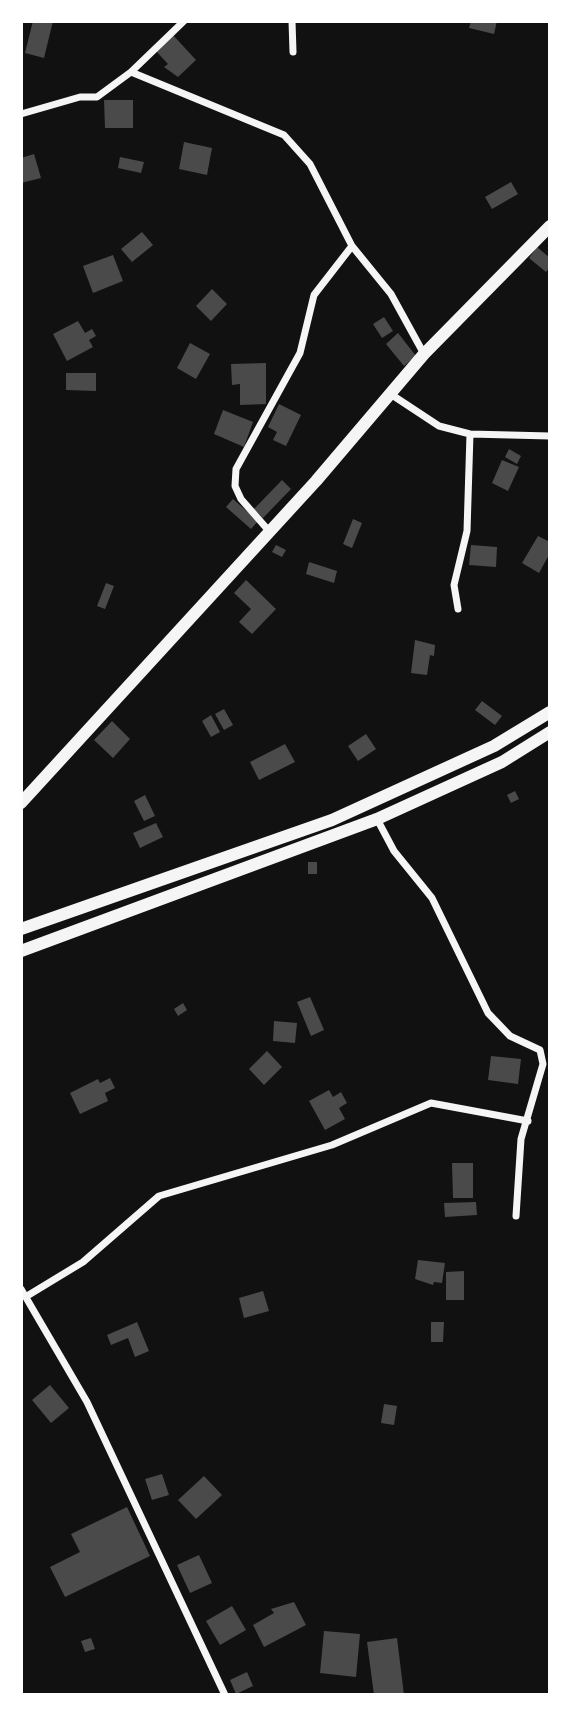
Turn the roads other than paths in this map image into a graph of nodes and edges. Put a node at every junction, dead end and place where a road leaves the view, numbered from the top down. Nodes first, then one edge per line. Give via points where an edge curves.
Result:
1 (184, 21) edge
2 (292, 21) edge
3 (293, 52) dead end
4 (131, 72) junction
5 (21, 114) edge
6 (550, 226) edge
7 (352, 246) junction
8 (424, 354) junction
9 (392, 395) junction
10 (470, 434) junction
11 (550, 436) edge
12 (269, 531) junction
13 (458, 609) dead end
14 (550, 712) edge
15 (550, 732) edge
16 (21, 803) edge
17 (377, 819) junction
18 (21, 929) edge
19 (21, 951) edge
20 (540, 1050) junction
21 (550, 1050) edge
22 (528, 1121) junction
23 (516, 1216) dead end
24 (24, 1293) edge
25 (225, 1695) edge

1 - 4 street
2 - 3 street
4 - 5 street via 97,97 80,97
4 - 7 street via 284,135 310,164
6 - 8 main road
7 - 8 street via 391,294
7 - 12 street via 314,295 300,353 236,469 235,486 241,499
8 - 9 main road
9 - 10 street via 439,426
9 - 12 main road
10 - 11 street
10 - 13 street via 467,531 454,585
12 - 16 main road
14 - 18 main road via 483,752 332,820
15 - 17 main road via 502,762
17 - 19 main road
17 - 20 street via 394,851 432,898 488,1013 510,1035
20 - 21 street
20 - 22 street via 543,1064
22 - 23 street via 520,1139
22 - 24 street via 431,1103 332,1145 159,1196 83,1262
24 - 25 street via 87,1402

